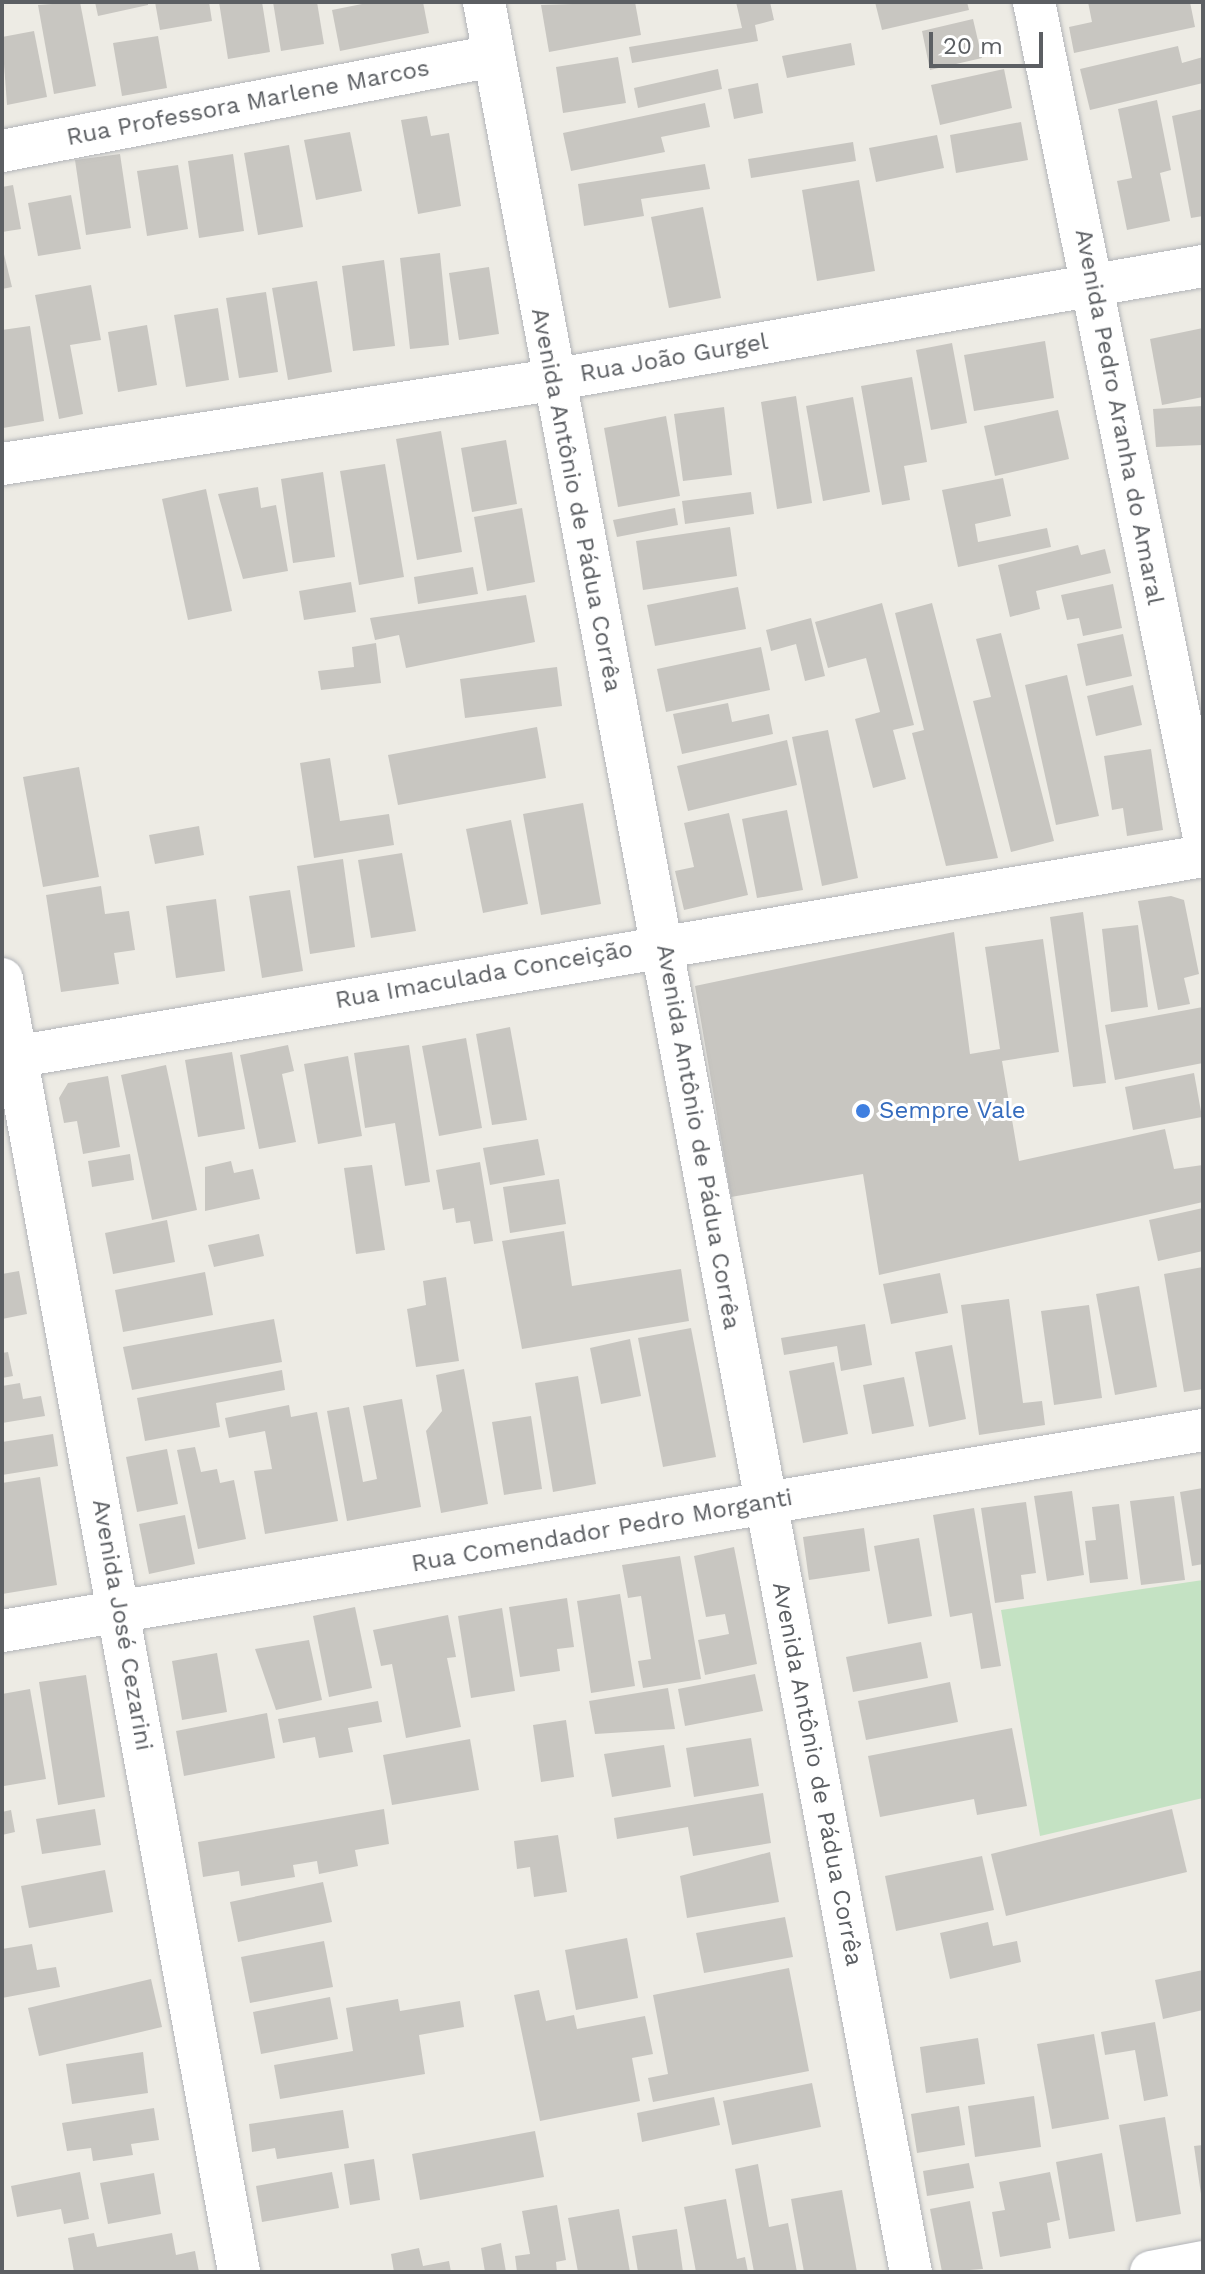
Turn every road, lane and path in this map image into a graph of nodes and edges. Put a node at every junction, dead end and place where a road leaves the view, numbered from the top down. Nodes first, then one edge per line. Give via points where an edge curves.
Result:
1 (484, 2) edge
2 (1034, 2) edge
3 (493, 56) junction
4 (2, 151) edge
5 (1203, 266) edge
6 (1093, 285) junction
7 (552, 380) junction
8 (2, 464) edge
9 (1203, 833) edge
10 (1203, 856) edge
11 (663, 943) junction
12 (2, 979) edge
13 (9, 1058) edge
14 (1203, 1430) edge
15 (766, 1503) junction
16 (120, 1613) junction
17 (2, 1631) edge
18 (1203, 2262) edge
19 (239, 2272) edge
20 (911, 2272) edge
21 (1151, 2272) edge

1 - 3 street, Avenida Antônio de Pádua Corrêa
2 - 6 street, Avenida Pedro Aranha do Amaral
3 - 4 street, Rua Professora Marlene Marcos
3 - 7 street, Avenida Antônio de Pádua Corrêa
5 - 6 street, Rua João Gurgel
6 - 7 street, Rua João Gurgel
6 - 9 street, Avenida Pedro Aranha do Amaral
7 - 8 street, Rua João Gurgel
7 - 11 street, Avenida Antônio de Pádua Corrêa
10 - 11 street, Rua Imaculada Conceição
11 - 13 street, Rua Imaculada Conceição
11 - 15 street, Avenida Antônio de Pádua Corrêa
12 - 13 street, Avenida José Cezarini
13 - 16 street, Avenida José Cezarini
14 - 15 street, Rua Comendador Pedro Morganti
15 - 16 street, Rua Comendador Pedro Morganti
15 - 20 street, Avenida Antônio de Pádua Corrêa
16 - 17 street, Rua Comendador Pedro Morganti
16 - 19 street, Avenida José Cezarini
18 - 21 street

